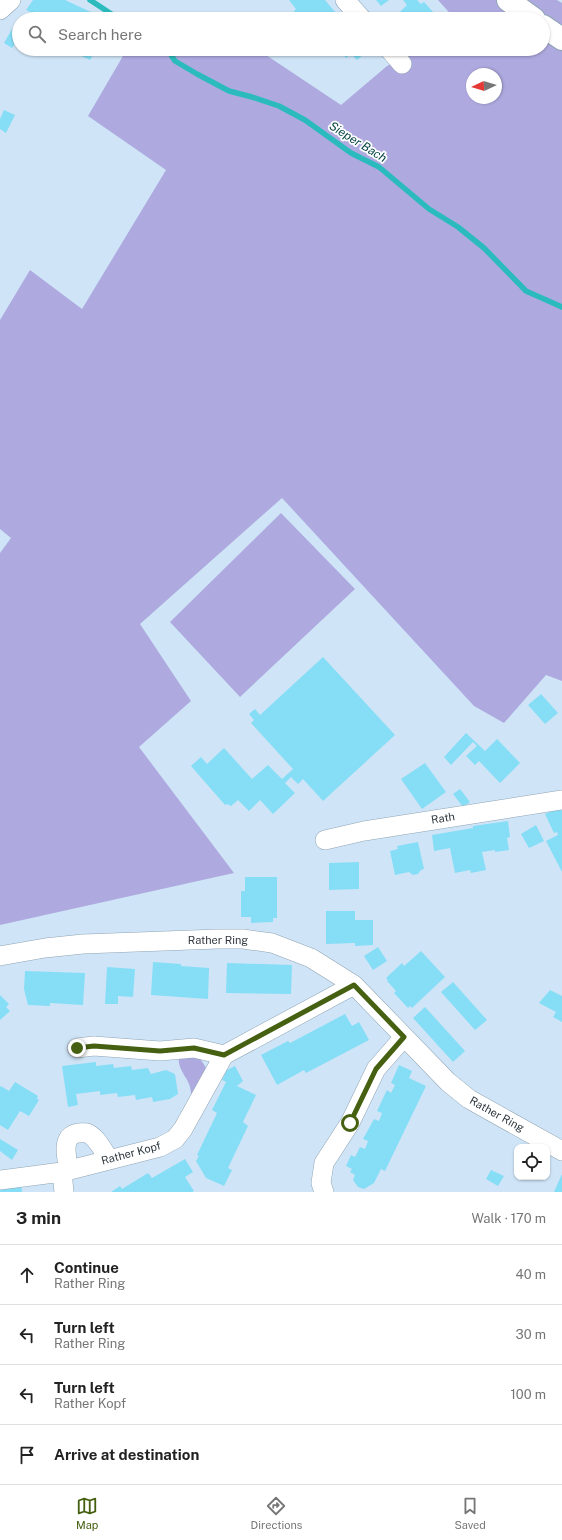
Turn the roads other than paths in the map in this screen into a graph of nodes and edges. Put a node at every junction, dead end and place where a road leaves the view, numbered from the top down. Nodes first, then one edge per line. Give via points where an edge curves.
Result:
1 (11, 0) edge
2 (345, 0) edge
3 (508, 0) edge
4 (0, 10) edge
5 (356, 12) edge
6 (524, 12) edge
7 (550, 31) edge
8 (562, 39) edge
9 (395, 56) edge
10 (402, 64) dead end
11 (562, 800) edge
12 (325, 840) dead end
13 (0, 956) edge
14 (354, 985) junction
15 (404, 1037) junction
16 (77, 1048) dead end
17 (224, 1055) junction
18 (562, 1151) edge
19 (109, 1159) junction
20 (66, 1171) junction
21 (0, 1180) edge
22 (64, 1192) edge
23 (324, 1192) edge

1 - 4 street
2 - 5 street
3 - 6 main road
7 - 8 main road
9 - 10 street
11 - 12 street, Rath via 371,829
13 - 14 street, Rather Ring via 84,944 244,938 272,942 311,958
14 - 15 street, Rather Ring
14 - 17 street
15 - 18 street, Rather Ring via 448,1082 469,1099
15 - 23 street via 376,1069 350,1123 324,1163 321,1183
16 - 17 street via 94,1046 160,1051 194,1048
17 - 19 street, Rather Kopf via 175,1139 160,1146
19 - 20 street, Rather Kopf
19 - 20 street via 94,1138 86,1133 75,1134 68,1140 65,1151
20 - 21 street, Rather Kopf
20 - 22 street

